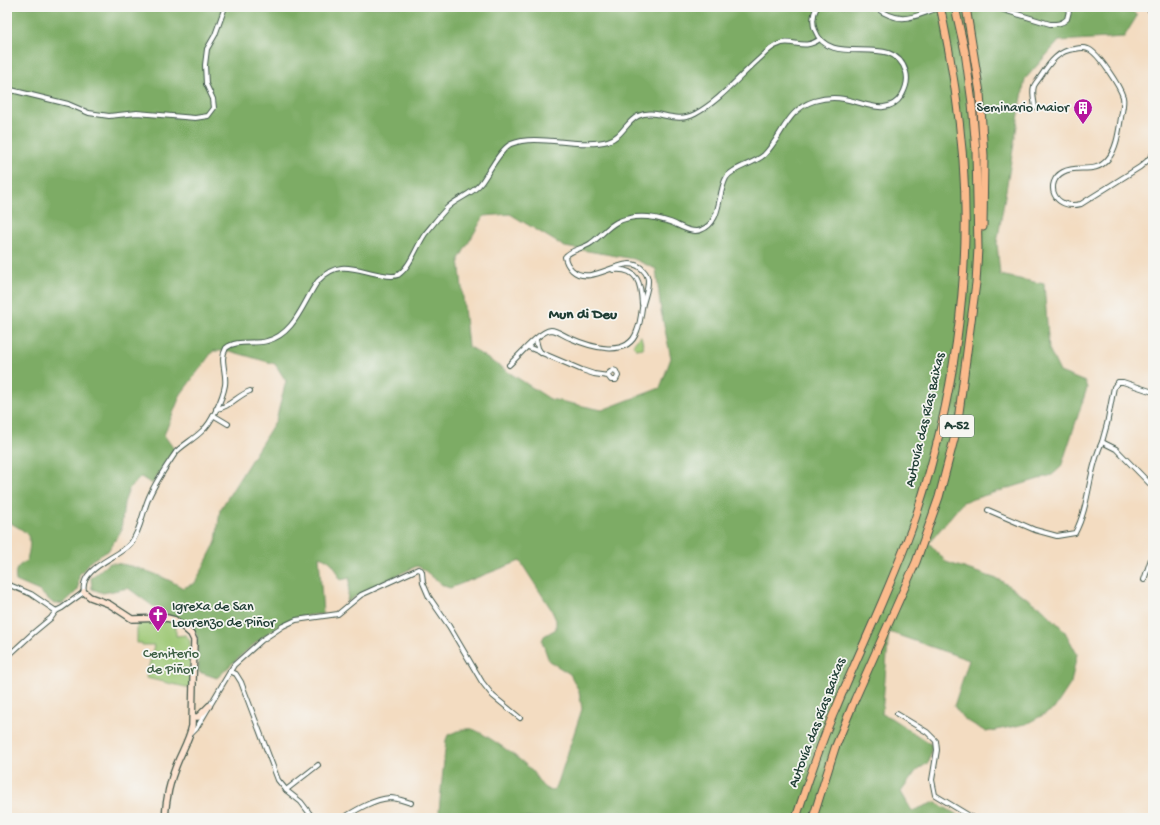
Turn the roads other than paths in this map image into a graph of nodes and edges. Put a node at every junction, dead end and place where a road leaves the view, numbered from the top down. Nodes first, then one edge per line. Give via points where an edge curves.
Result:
1 (225, 7) edge
2 (817, 7) edge
3 (875, 7) edge
4 (941, 7) edge
5 (994, 7) edge
6 (1065, 7) edge
7 (956, 9) edge
8 (966, 9) edge
9 (820, 39) junction
10 (7, 89) edge
11 (1035, 107) dead end
12 (1153, 154) edge
13 (642, 268) junction
14 (605, 271) junction
15 (635, 275) junction
16 (976, 283) junction
17 (643, 306) junction
18 (536, 340) junction
19 (528, 347) junction
20 (542, 353) junction
21 (509, 365) dead end
22 (608, 376) dead end
23 (250, 391) dead end
24 (1153, 392) edge
25 (216, 409) junction
26 (213, 415) junction
27 (228, 424) dead end
28 (1102, 442) junction
29 (1153, 486) edge
30 (988, 510) dead end
31 (1153, 553) edge
32 (1144, 580) dead end
33 (7, 584) edge
34 (84, 592) junction
35 (56, 610) junction
36 (7, 657) edge
37 (230, 671) junction
38 (209, 706) junction
39 (896, 714) dead end
40 (193, 718) junction
41 (520, 718) dead end
42 (190, 735) junction
43 (318, 765) dead end
44 (286, 790) junction
45 (411, 803) dead end
46 (165, 818) edge
47 (313, 818) edge
48 (345, 818) edge
49 (796, 818) edge
50 (812, 818) edge
51 (974, 818) edge

1 - 10 street via 207,50 206,84 214,108 208,116 195,118 137,113 109,116 89,113 56,101
2 - 9 street via 813,20
3 - 4 street via 891,17 901,19 919,16
4 - 49 highway, Autovía das Rías Baixas / A-52, bridge via 958,113 965,208 959,326 947,399 915,519 835,710
5 - 6 street via 1054,24 1067,19 1069,12
7 - 16 highway, Autovía das Rías Baixas / A-52 via 965,52 976,151
8 - 16 highway via 980,93 984,156 982,249
9 - 14 street via 835,49 878,50 894,56 904,66 907,76 901,96 894,103 879,108 833,98 813,101 799,109 763,156 728,175 713,220 710,226 703,230 696,232 657,218 636,217 616,223 589,245 570,252 565,257 568,266 579,274 590,275
9 - 25 street via 807,45 783,42 775,46 724,93 689,116 678,118 643,114 634,118 618,136 608,141 526,141 508,146 477,187 447,208 425,234 407,265 397,275 389,276 350,268 332,270 318,281 292,324 283,333 267,341 235,343 226,348 223,359 225,385
11 - 12 street via 1034,86 1057,56 1069,49 1081,48 1092,51 1101,60 1123,96 1123,111 1111,154 1108,159 1091,169 1071,169 1059,174 1053,191 1061,203 1073,206 1081,204 1140,167
13 - 14 street via 628,264
13 - 15 street via 637,270
13 - 17 street via 648,280
14 - 15 street via 623,269
15 - 17 street via 640,284
16 - 50 highway, Autovía das Rías Baixas / A-52 via 957,428 940,497 916,562 835,748
17 - 18 street via 636,334 622,347 590,345 554,330 546,331
18 - 19 street
18 - 20 street
19 - 20 street
19 - 21 street
20 - 22 street via 582,370
23 - 25 street via 226,406
24 - 28 street via 1118,382 1114,387
25 - 26 street
26 - 27 street
26 - 34 street via 204,430 181,447 168,464 150,496 140,527 131,543 124,551 98,565 91,572 84,584
28 - 29 street via 1116,449
28 - 30 street via 1097,453 1081,521 1075,533 1057,536 1035,530
31 - 32 street
33 - 35 street via 31,594
34 - 35 street
34 - 40 street via 109,604 128,618 171,619 191,634 194,643
35 - 36 street via 52,618
37 - 38 street
37 - 41 street via 238,660 283,626 302,618 338,614 361,595 418,569 422,572 431,601 450,626 482,682 492,696
37 - 44 street via 236,674 241,682 275,774
38 - 40 street
38 - 42 street
39 - 51 street via 927,732 936,741 932,780 935,796
40 - 42 street
42 - 46 street via 175,768
43 - 44 street
44 - 47 street via 301,802
45 - 48 street via 384,799 373,802

